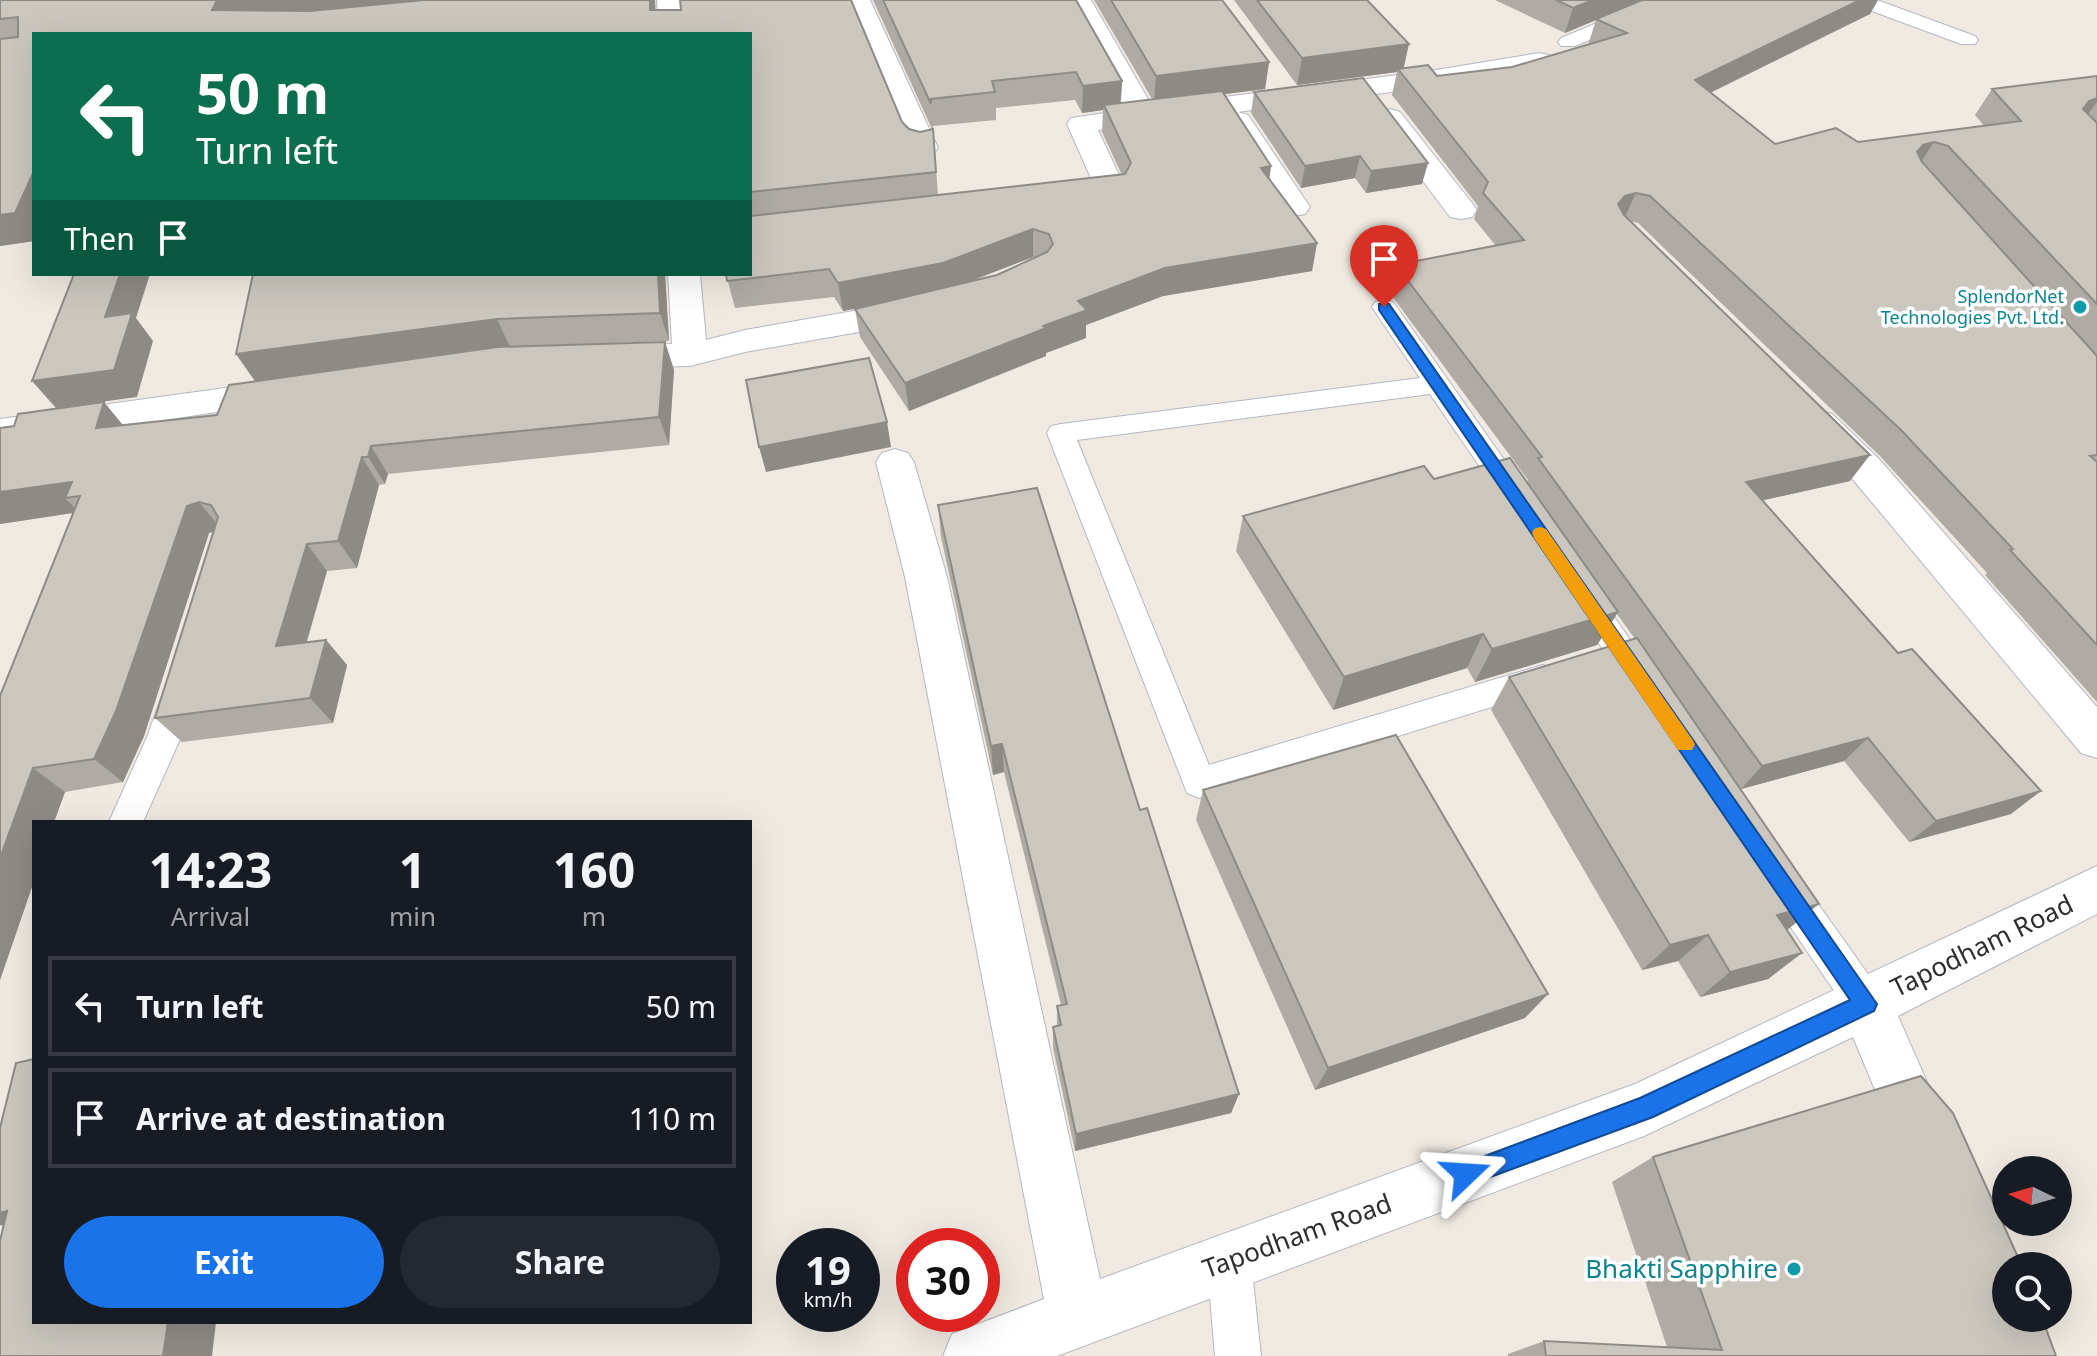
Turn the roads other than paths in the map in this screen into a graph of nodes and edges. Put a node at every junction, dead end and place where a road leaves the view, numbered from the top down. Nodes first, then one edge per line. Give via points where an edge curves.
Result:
1 (670, 0) edge
2 (857, 0) edge
3 (1078, 0) edge
4 (1668, 0) edge
5 (1860, 0) edge
6 (672, 32) edge
7 (1968, 40) dead end
8 (1568, 42) dead end
9 (1409, 58) edge
10 (1539, 61) edge
11 (1271, 73) edge
12 (1430, 79) junction
13 (1367, 87) junction
14 (1289, 97) junction
15 (1228, 105) junction
16 (1143, 116) junction
17 (923, 148) edge
18 (1033, 201) edge
19 (1294, 207) edge
20 (1461, 210) dead end
21 (684, 276) edge
22 (951, 303) edge
23 (1384, 307) dead end
24 (690, 355) junction
25 (570, 359) edge
26 (1437, 384) junction
27 (309, 389) edge
28 (1796, 400) edge
29 (0, 432) edge
30 (895, 462) dead end
31 (1534, 525) edge
32 (1570, 577) edge
33 (1622, 654) junction
34 (187, 663) edge
35 (1658, 705) edge
36 (2097, 739) edge
37 (127, 820) edge
38 (1764, 858) edge
39 (2097, 889) edge
40 (1866, 1004) junction
41 (1942, 1180) edge
42 (1229, 1261) junction
43 (1078, 1318) junction
44 (974, 1356) edge
45 (1238, 1356) edge

1 - 6 street
2 - 17 street
3 - 16 street
4 - 8 lane
5 - 7 lane
9 - 12 street
10 - 12 street
11 - 14 street
12 - 13 street
13 - 14 street
13 - 20 street
14 - 15 street
15 - 16 street
15 - 19 street
16 - 18 street via 1081,124 1112,192
21 - 24 street
22 - 24 street
23 - 26 lane
24 - 25 street
26 - 31 lane
26 - 33 lane via 1061,433 1199,783
27 - 29 street
28 - 36 street via 1864,467
30 - 43 street via 926,577
32 - 33 lane
33 - 35 lane
34 - 37 lane via 164,737
38 - 40 lane
39 - 40 street, Tapodham Road
40 - 41 street
40 - 42 street, Tapodham Road via 1644,1108
42 - 43 street, Tapodham Road
42 - 45 lane
43 - 44 street, Tapodham Road

